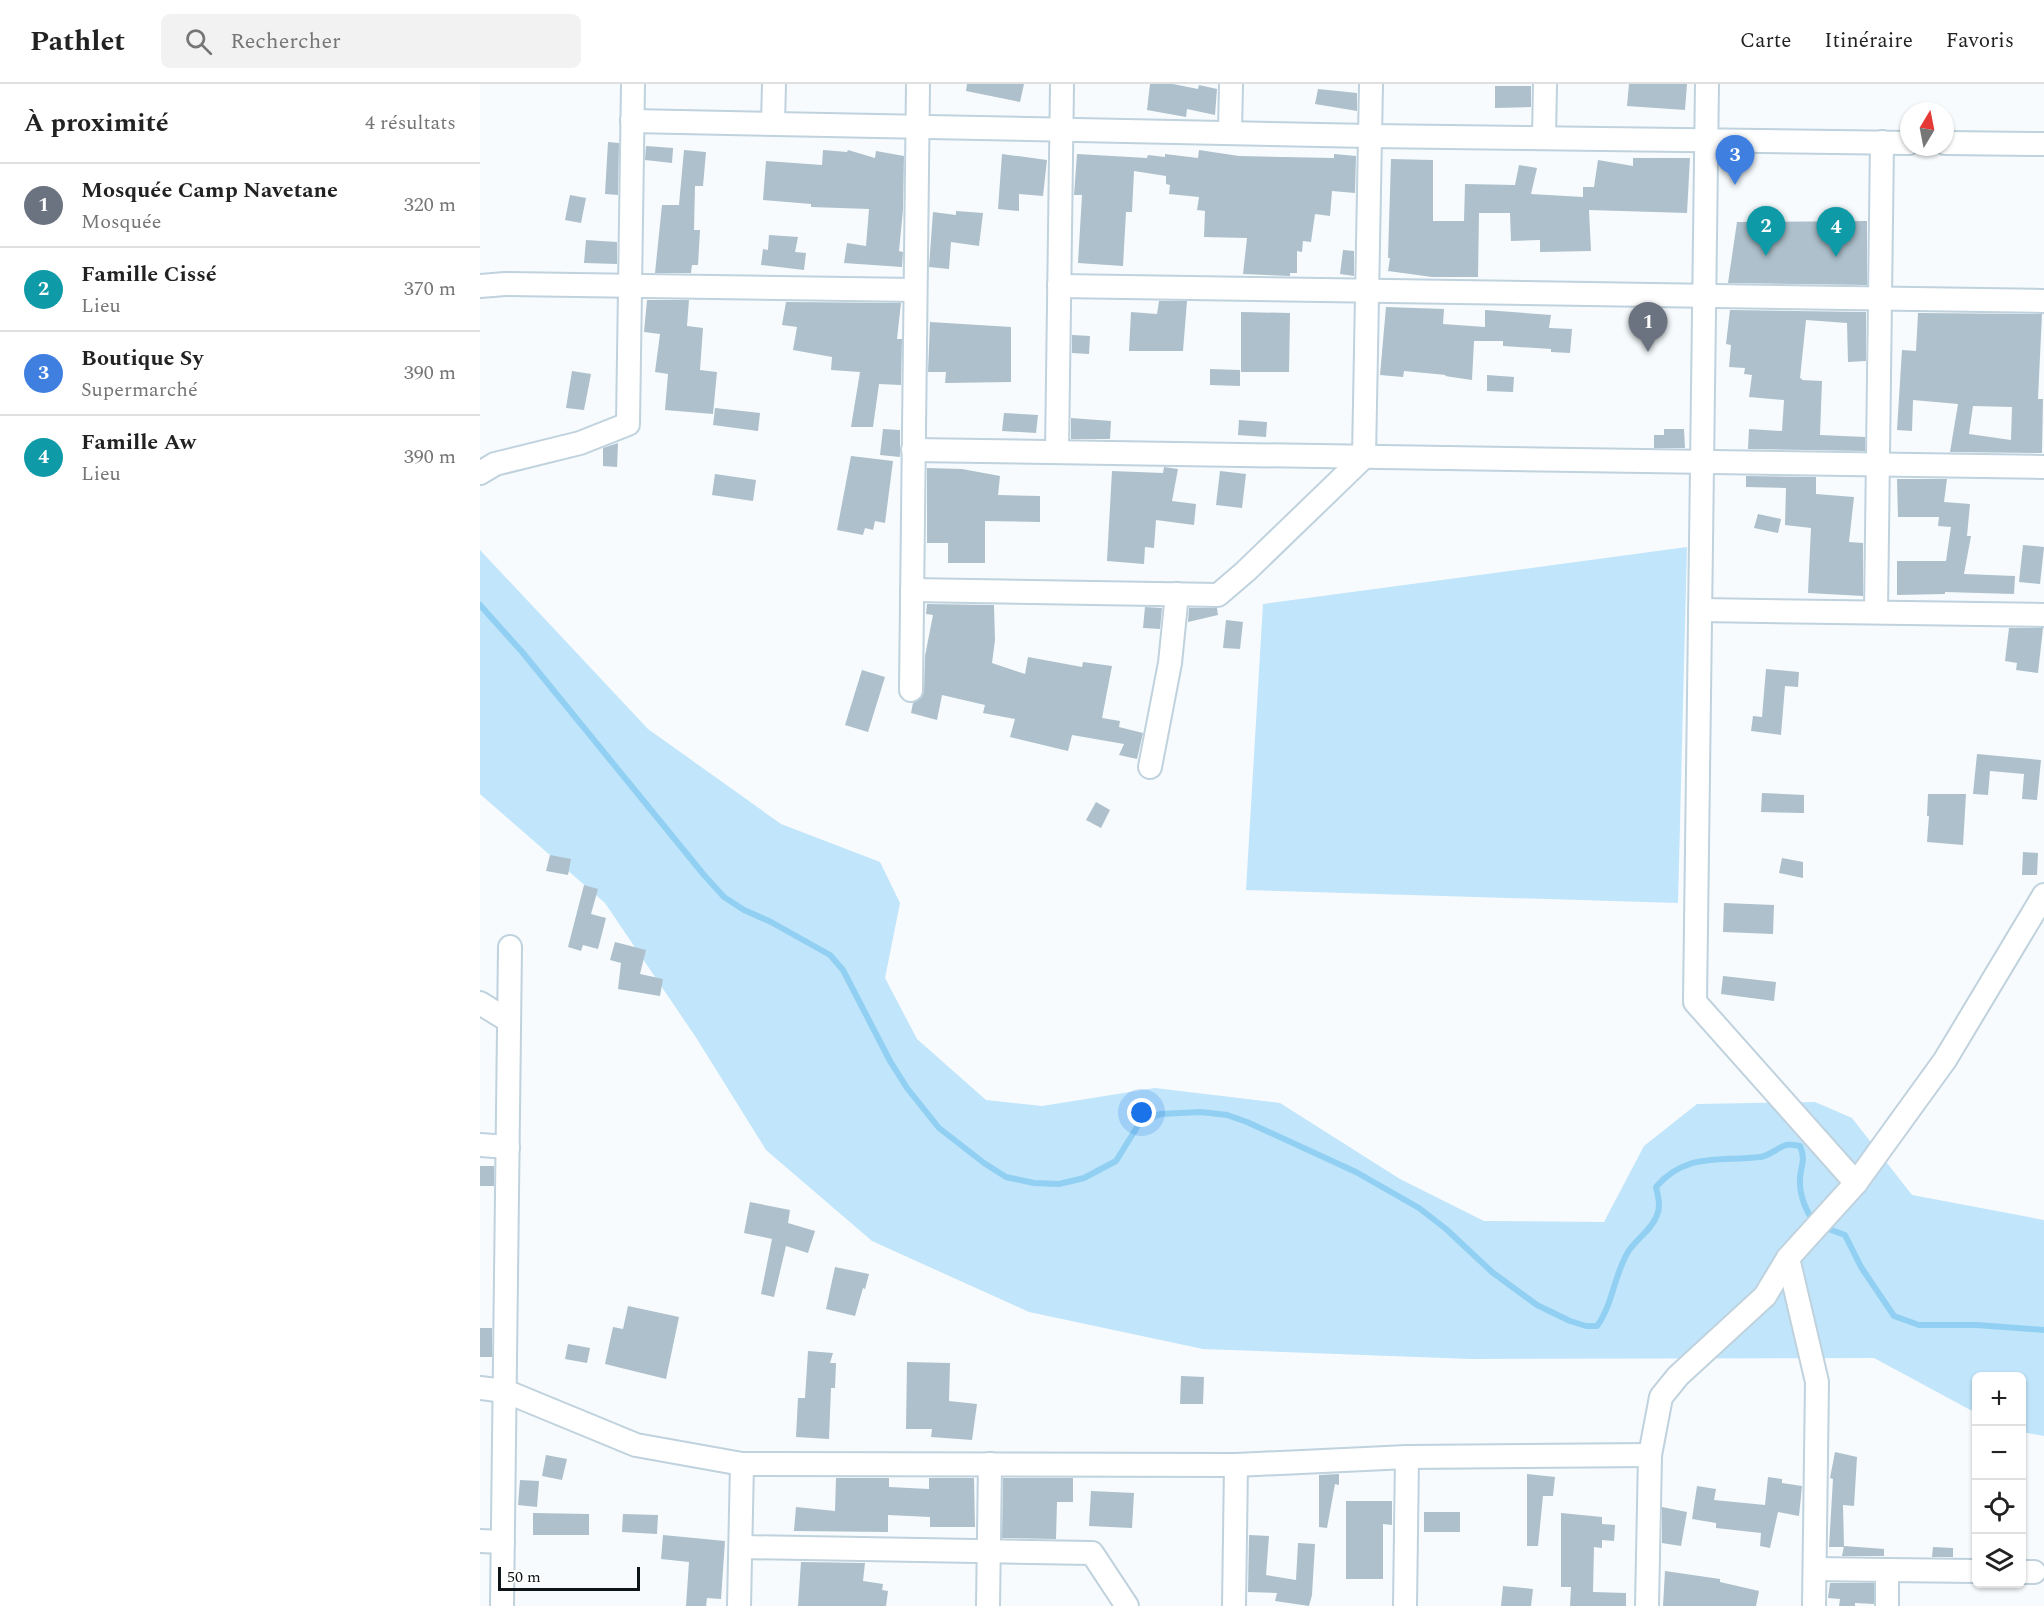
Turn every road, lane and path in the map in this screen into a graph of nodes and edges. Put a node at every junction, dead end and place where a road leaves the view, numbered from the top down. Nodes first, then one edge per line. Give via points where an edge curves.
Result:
1 (633, 84) edge
2 (774, 84) edge
3 (918, 84) edge
4 (1062, 84) edge
5 (1231, 84) edge
6 (1371, 84) edge
7 (1545, 84) edge
8 (1707, 84) edge
9 (632, 121) junction
10 (773, 123) junction
11 (918, 126) junction
12 (1061, 129) junction
13 (1230, 133) junction
14 (1370, 136) junction
15 (1544, 138) junction
16 (1706, 140) junction
17 (1882, 142) junction
18 (1900, 143) edge
19 (1954, 143) edge
20 (2044, 144) edge
21 (629, 285) junction
22 (480, 286) edge
23 (1059, 286) junction
24 (915, 290) junction
25 (1366, 291) junction
26 (1704, 296) junction
27 (1880, 299) junction
28 (2044, 301) edge
29 (913, 450) junction
30 (1057, 452) junction
31 (1364, 457) junction
32 (1702, 462) junction
33 (1878, 464) junction
34 (2044, 467) edge
35 (480, 473) edge
36 (912, 590) junction
37 (1177, 594) junction
38 (1700, 610) junction
39 (1876, 612) junction
40 (2044, 615) edge
41 (910, 690) dead end
42 (1150, 767) dead end
43 (2044, 895) edge
44 (510, 947) dead end
45 (480, 1003) edge
46 (509, 1021) junction
47 (480, 1145) edge
48 (508, 1147) junction
49 (1857, 1183) junction
50 (1788, 1258) junction
51 (480, 1388) edge
52 (505, 1391) junction
53 (1650, 1455) junction
54 (1407, 1457) junction
55 (742, 1464) junction
56 (990, 1464) junction
57 (1236, 1465) junction
58 (480, 1541) edge
59 (502, 1542) junction
60 (741, 1547) junction
61 (989, 1551) junction
62 (1815, 1569) junction
63 (1887, 1570) junction
64 (1972, 1571) edge
65 (502, 1606) edge
66 (739, 1606) edge
67 (988, 1606) edge
68 (1127, 1606) edge
69 (1234, 1606) edge
70 (1405, 1606) edge
71 (1647, 1606) edge
72 (1814, 1606) edge
73 (1887, 1606) edge

1 - 9 street
2 - 10 street
3 - 11 street
4 - 12 street
5 - 13 street
6 - 14 street
7 - 15 street
8 - 16 street
9 - 10 street
9 - 21 street
10 - 11 street
11 - 12 street
11 - 24 street
12 - 13 street
12 - 23 street
13 - 14 street
14 - 15 street
14 - 25 street
15 - 16 street
16 - 17 street
16 - 26 street
17 - 18 street
17 - 27 street
19 - 20 street
21 - 22 street
21 - 24 street
21 - 35 street via 628,424 580,443 495,464
23 - 25 street
23 - 30 street
24 - 29 street
25 - 26 street
25 - 31 street
26 - 27 street
26 - 32 street
27 - 28 street
27 - 33 street
29 - 30 street
29 - 36 street
30 - 31 street
31 - 32 street
31 - 37 street via 1218,595
32 - 33 street
32 - 38 street
33 - 34 street
33 - 39 street
36 - 37 street
36 - 41 street
37 - 42 street via 1170,663
38 - 39 street
38 - 49 street via 1695,1002
39 - 40 street
43 - 49 street via 1944,1060
44 - 46 street
45 - 46 street
46 - 48 street
47 - 48 street
48 - 52 street
49 - 50 street
50 - 53 street via 1765,1296 1678,1376 1661,1397
50 - 62 street via 1817,1382
51 - 52 street
52 - 55 street via 636,1445
52 - 59 street
53 - 54 street
53 - 71 street
54 - 57 street
54 - 70 street
55 - 56 street
55 - 60 street
56 - 57 street
56 - 61 street
57 - 69 street
58 - 59 street
59 - 65 street
60 - 61 street
60 - 66 street
61 - 67 street
61 - 68 street via 1092,1552
62 - 63 street
62 - 72 street
63 - 64 street
63 - 73 street

